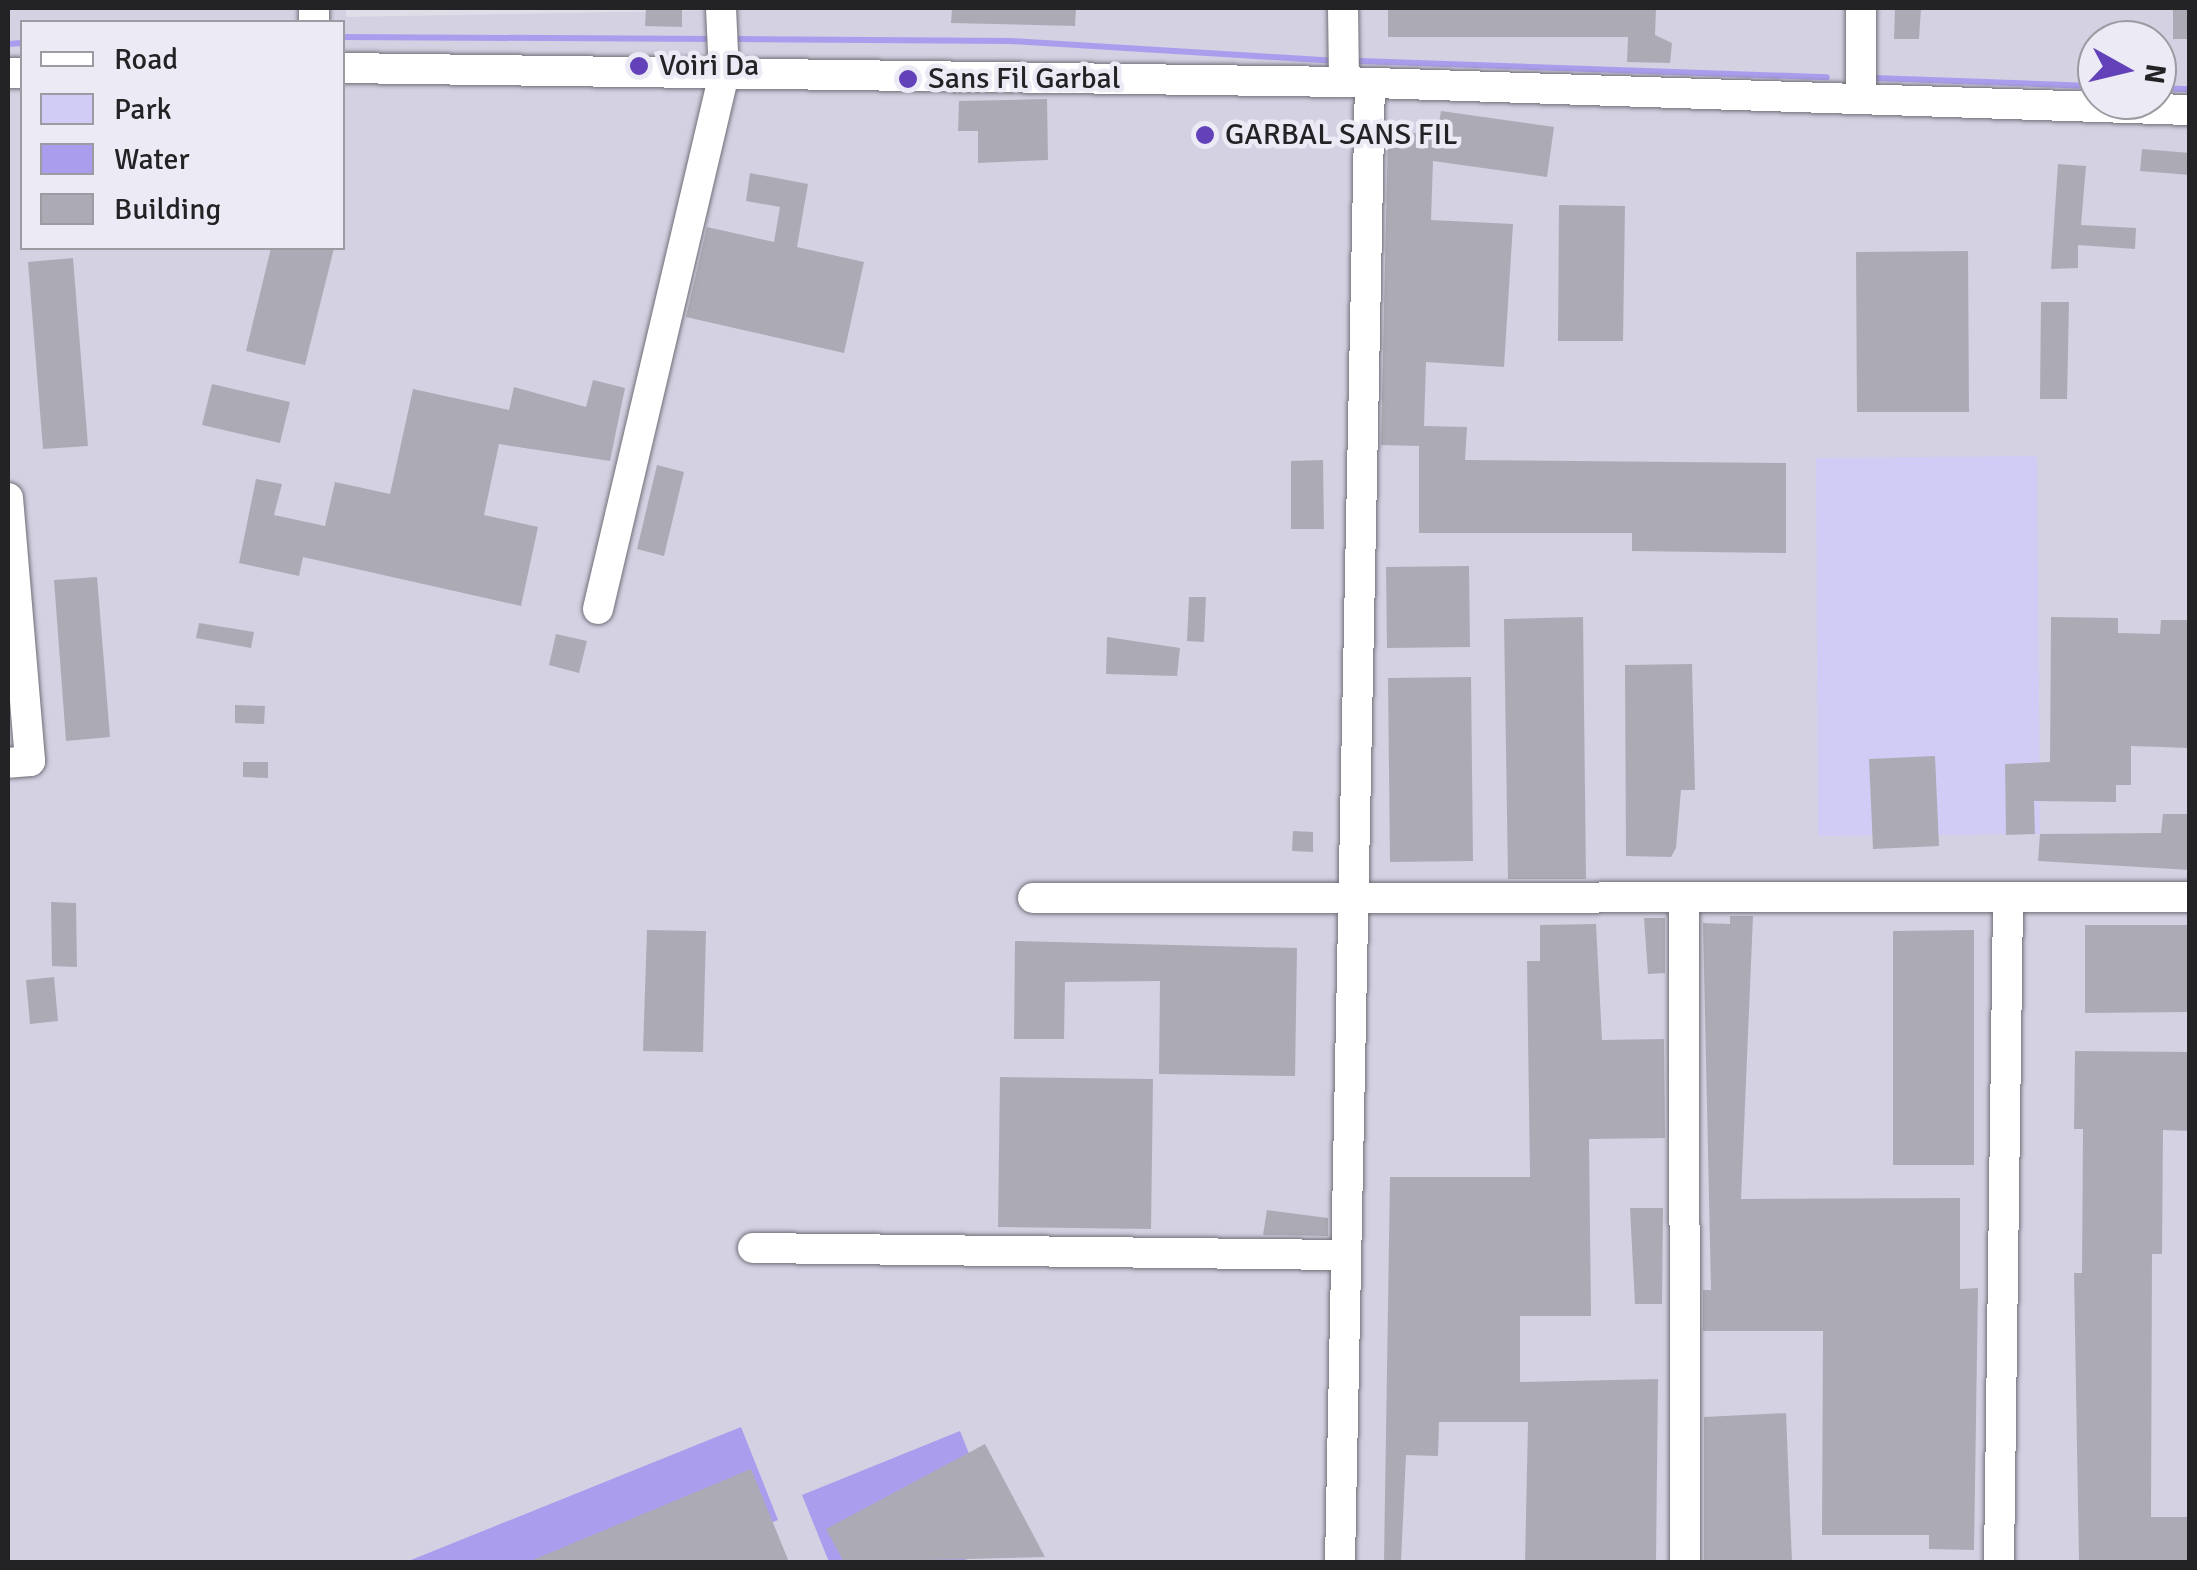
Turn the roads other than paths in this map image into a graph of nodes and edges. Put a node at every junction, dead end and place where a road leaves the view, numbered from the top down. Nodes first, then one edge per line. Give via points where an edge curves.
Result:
1 (721, 8) edge
2 (1343, 8) edge
3 (1861, 8) edge
4 (345, 68) edge
5 (724, 74) junction
6 (1357, 83) junction
7 (1861, 96) junction
8 (2190, 110) edge
9 (8, 498) edge
10 (9, 554) edge
11 (598, 609) dead end
12 (8, 763) edge
13 (2008, 897) junction
14 (2190, 897) edge
15 (1033, 898) dead end
16 (1684, 898) junction
17 (1354, 899) junction
18 (753, 1248) dead end
19 (1346, 1254) junction
20 (1340, 1562) edge
21 (1685, 1562) edge
22 (1999, 1562) edge

1 - 5 street
2 - 6 street
3 - 7 street
4 - 5 street
5 - 6 street
5 - 11 street
6 - 7 street
6 - 17 street
7 - 8 street
9 - 10 street
10 - 12 street via 40,720 30,761
13 - 14 street
13 - 16 street
13 - 22 street
15 - 17 street
16 - 17 street
16 - 21 street
17 - 19 street
18 - 19 street
19 - 20 street

